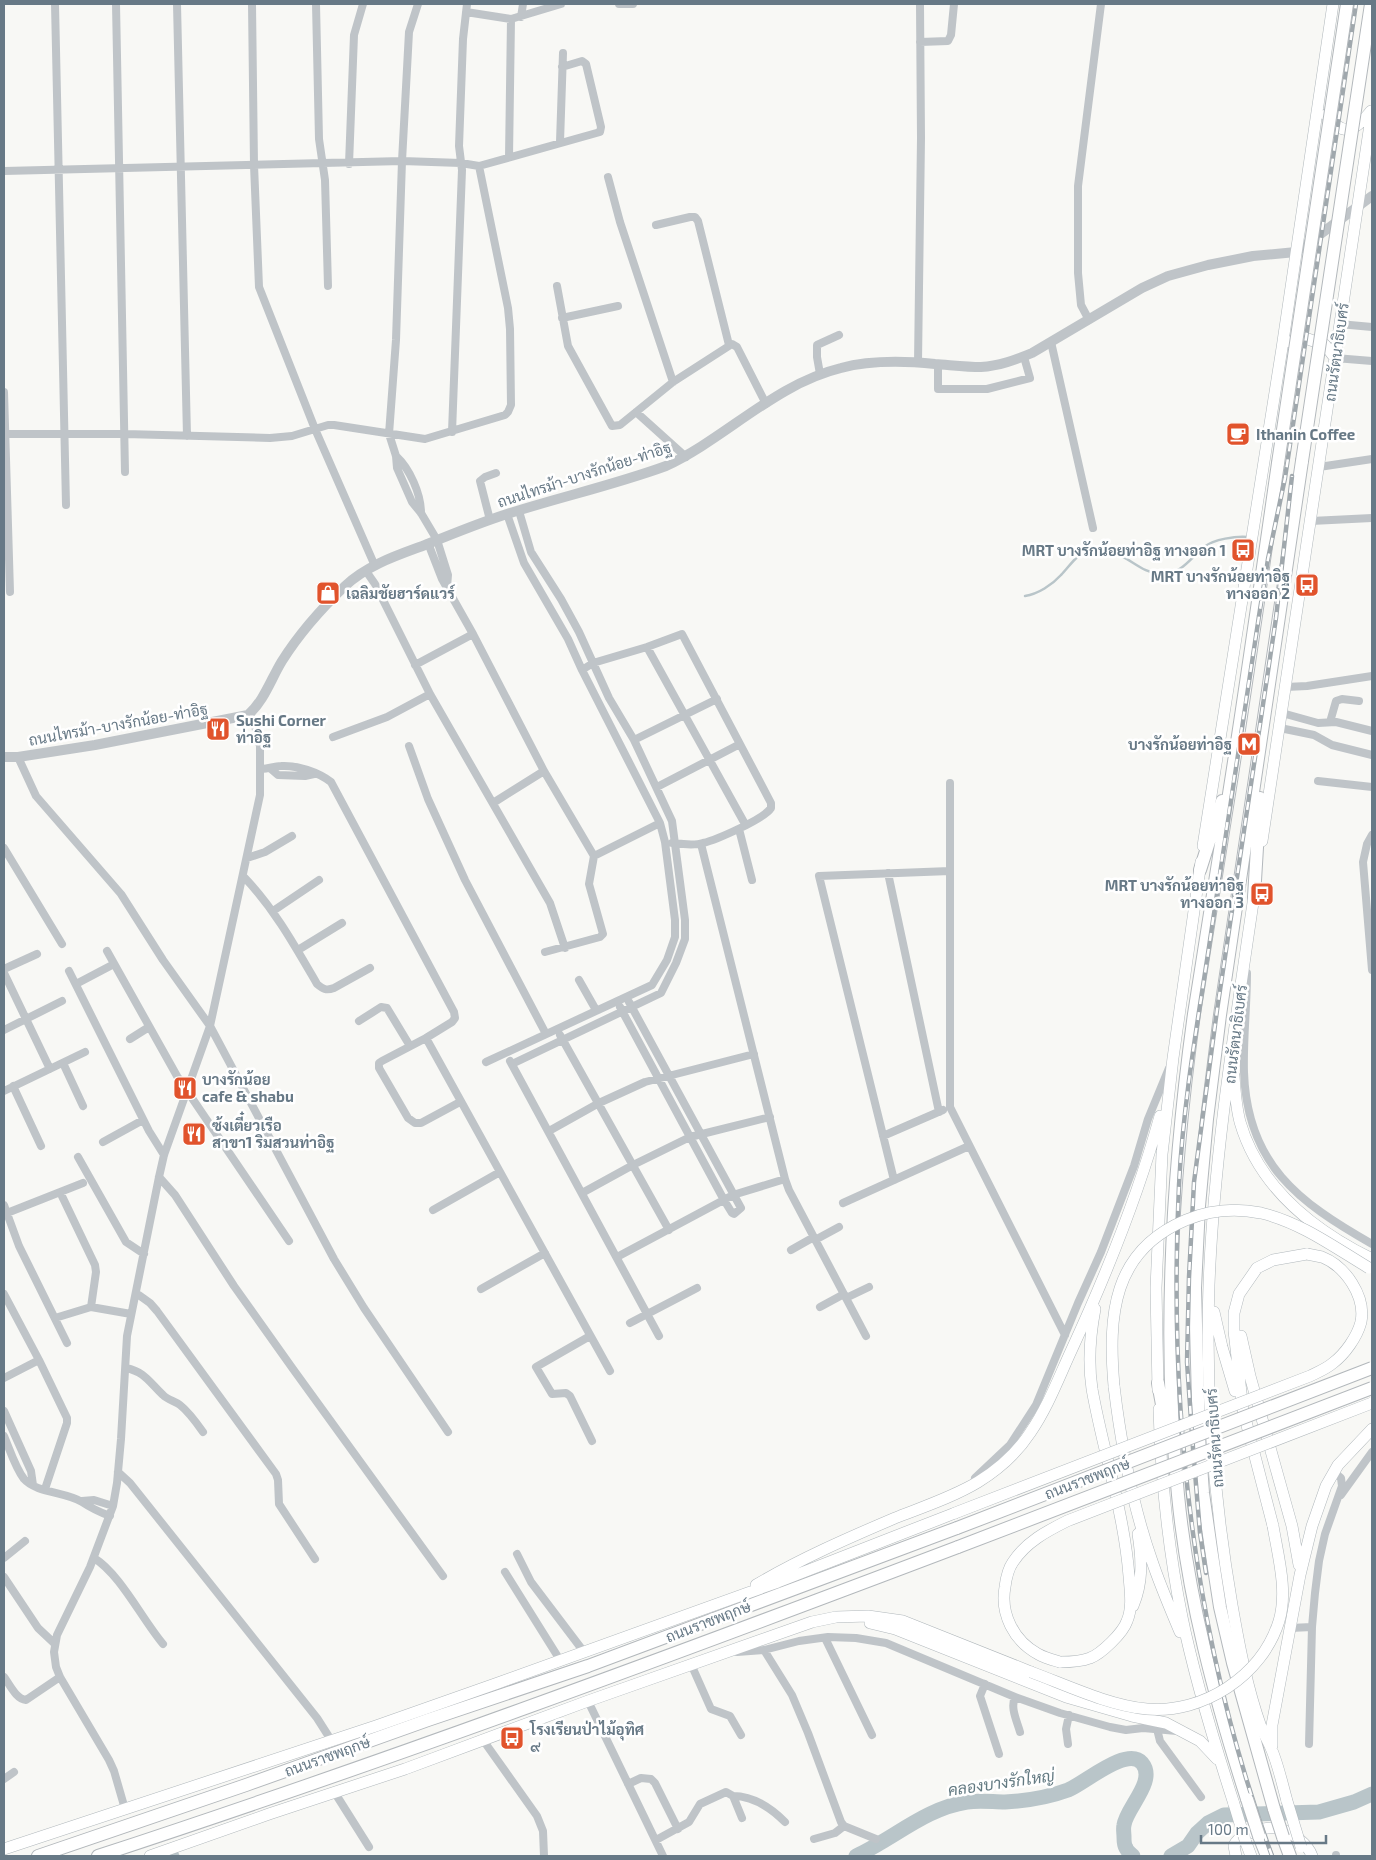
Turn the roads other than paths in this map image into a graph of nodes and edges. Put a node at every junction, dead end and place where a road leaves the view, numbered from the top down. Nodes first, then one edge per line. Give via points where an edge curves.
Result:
1 (56, 4) edge
2 (116, 4) edge
3 (177, 4) edge
4 (252, 4) edge
5 (316, 4) edge
6 (364, 4) edge
7 (418, 4) edge
8 (523, 4) edge
9 (561, 4) edge
10 (620, 4) edge
11 (633, 4) edge
12 (954, 4) edge
13 (1101, 4) edge
14 (1333, 4) edge
15 (1347, 4) edge
16 (1371, 4) edge
17 (920, 5) dead end
18 (467, 8) edge
19 (521, 17) junction
20 (511, 19) junction
21 (920, 42) junction
22 (563, 53) dead end
23 (562, 67) junction
24 (1319, 101) junction
25 (1372, 110) edge
26 (560, 142) junction
27 (510, 158) junction
28 (402, 162) junction
29 (323, 164) junction
30 (349, 164) junction
31 (461, 164) junction
32 (254, 165) junction
33 (479, 166) junction
34 (119, 168) junction
35 (181, 168) junction
36 (60, 169) junction
37 (4, 171) edge
38 (608, 177) dead end
39 (1372, 196) edge
40 (1357, 208) junction
41 (656, 225) dead end
42 (1296, 252) junction
43 (328, 286) dead end
44 (557, 286) dead end
45 (618, 306) dead end
46 (562, 318) junction
47 (1089, 320) junction
48 (1339, 324) junction
49 (1372, 327) edge
50 (839, 335) dead end
51 (1051, 342) junction
52 (729, 345) junction
53 (1282, 348) junction
54 (1024, 356) junction
55 (1335, 358) junction
56 (1372, 361) edge
57 (918, 363) junction
58 (938, 364) junction
59 (820, 374) junction
60 (673, 382) junction
61 (4, 392) edge
62 (766, 404) junction
63 (636, 412) junction
64 (315, 429) junction
65 (452, 432) junction
66 (4, 434) edge
67 (65, 434) junction
68 (125, 434) junction
69 (389, 434) junction
70 (186, 436) junction
71 (686, 457) junction
72 (1372, 459) edge
73 (1319, 467) junction
74 (125, 472) dead end
75 (496, 473) dead end
76 (66, 505) dead end
77 (519, 511) junction
78 (507, 514) junction
79 (1372, 518) edge
80 (490, 520) junction
81 (1311, 521) junction
82 (1093, 528) dead end
83 (432, 542) junction
84 (371, 568) junction
85 (10, 592) dead end
86 (473, 634) junction
87 (647, 647) junction
88 (593, 663) junction
89 (415, 665) junction
90 (582, 670) junction
91 (1372, 676) edge
92 (1286, 688) junction
93 (430, 694) junction
94 (716, 699) junction
95 (1359, 701) dead end
96 (1282, 713) junction
97 (248, 715) junction
98 (686, 715) junction
99 (1264, 720) junction
100 (1330, 722) junction
101 (1280, 728) junction
102 (1372, 732) edge
103 (333, 737) dead end
104 (634, 740) junction
105 (740, 744) junction
106 (409, 746) dead end
107 (1372, 755) edge
108 (4, 757) edge
109 (18, 757) junction
110 (710, 759) junction
111 (1234, 765) junction
112 (261, 769) junction
113 (544, 772) junction
114 (1318, 781) dead end
115 (950, 783) dead end
116 (1372, 787) edge
117 (657, 788) junction
118 (493, 803) junction
119 (660, 823) junction
120 (742, 826) junction
121 (1372, 835) edge
122 (292, 836) dead end
123 (665, 842) junction
124 (675, 843) junction
125 (701, 844) junction
126 (4, 848) edge
127 (594, 856) junction
128 (247, 858) junction
129 (1200, 870) junction
130 (950, 871) junction
131 (888, 873) junction
132 (243, 876) junction
133 (319, 880) dead end
134 (752, 880) dead end
135 (1254, 896) junction
136 (273, 911) junction
137 (342, 923) dead end
138 (1247, 943) junction
139 (62, 944) dead end
140 (565, 948) junction
141 (298, 950) junction
142 (107, 951) dead end
143 (545, 952) dead end
144 (37, 954) dead end
145 (114, 964) junction
146 (370, 968) dead end
147 (1372, 970) edge
148 (4, 971) edge
149 (70, 971) dead end
150 (579, 980) dead end
151 (76, 984) junction
152 (626, 996) junction
153 (62, 1001) dead end
154 (617, 1001) junction
155 (631, 1006) junction
156 (596, 1010) junction
157 (622, 1010) junction
158 (26, 1019) junction
159 (358, 1020) dead end
160 (210, 1026) junction
161 (149, 1027) junction
162 (1234, 1027) junction
163 (557, 1029) junction
164 (4, 1030) edge
165 (546, 1034) junction
166 (130, 1038) dead end
167 (426, 1038) junction
168 (563, 1039) junction
169 (410, 1046) junction
170 (85, 1052) dead end
171 (506, 1052) junction
172 (754, 1054) junction
173 (1173, 1058) junction
174 (63, 1062) junction
175 (486, 1062) dead end
176 (512, 1064) junction
177 (50, 1069) junction
178 (667, 1075) junction
179 (657, 1078) junction
180 (1169, 1083) junction
181 (13, 1086) junction
182 (4, 1091) edge
183 (187, 1092) junction
184 (460, 1102) junction
185 (599, 1104) junction
186 (83, 1106) dead end
187 (950, 1107) junction
188 (939, 1112) junction
189 (770, 1117) junction
190 (143, 1120) junction
191 (548, 1131) junction
192 (699, 1135) junction
193 (883, 1136) junction
194 (690, 1137) junction
195 (103, 1142) dead end
196 (41, 1146) dead end
197 (969, 1146) junction
198 (164, 1155) junction
199 (78, 1157) dead end
200 (633, 1165) junction
201 (500, 1172) junction
202 (159, 1177) junction
203 (786, 1178) junction
204 (894, 1180) junction
205 (83, 1183) dead end
206 (60, 1192) junction
207 (582, 1193) junction
208 (733, 1195) junction
209 (724, 1200) junction
210 (843, 1203) dead end
211 (5, 1209) edge
212 (433, 1210) dead end
213 (840, 1227) dead end
214 (669, 1230) junction
215 (815, 1239) junction
216 (289, 1241) dead end
217 (1372, 1244) edge
218 (791, 1250) dead end
219 (545, 1253) junction
220 (144, 1254) junction
221 (617, 1257) junction
222 (1371, 1265) edge
223 (1209, 1286) junction
224 (869, 1287) dead end
225 (697, 1288) dead end
226 (481, 1289) dead end
227 (1098, 1292) junction
228 (136, 1293) junction
229 (4, 1294) edge
230 (1240, 1294) junction
231 (845, 1296) junction
232 (91, 1307) junction
233 (820, 1307) dead end
234 (647, 1313) junction
235 (131, 1314) junction
236 (55, 1318) junction
237 (630, 1323) dead end
238 (1065, 1334) junction
239 (590, 1336) junction
240 (660, 1336) dead end
241 (866, 1336) dead end
242 (68, 1343) dead end
243 (39, 1360) junction
244 (126, 1368) junction
245 (1372, 1368) edge
246 (610, 1371) dead end
247 (4, 1378) edge
248 (1158, 1383) junction
249 (1372, 1388) edge
250 (1372, 1403) edge
251 (4, 1411) edge
252 (1372, 1429) edge
253 (203, 1432) dead end
254 (448, 1432) dead end
255 (4, 1436) edge
256 (592, 1441) dead end
257 (1250, 1443) junction
258 (1372, 1452) edge
259 (118, 1472) junction
260 (1334, 1472) junction
261 (1130, 1484) junction
262 (33, 1485) junction
263 (45, 1489) junction
264 (1178, 1496) junction
265 (939, 1500) junction
266 (1337, 1500) junction
267 (82, 1501) junction
268 (113, 1506) junction
269 (110, 1516) junction
270 (25, 1541) dead end
271 (518, 1554) dead end
272 (4, 1558) edge
273 (94, 1558) junction
274 (315, 1559) dead end
275 (505, 1572) dead end
276 (1300, 1575) junction
277 (442, 1576) dead end
278 (4, 1577) edge
279 (735, 1597) junction
280 (836, 1617) junction
281 (1127, 1622) junction
282 (1312, 1627) junction
283 (1290, 1628) junction
284 (825, 1638) junction
285 (55, 1644) junction
286 (163, 1644) dead end
287 (764, 1650) junction
288 (584, 1652) junction
289 (720, 1654) junction
290 (560, 1660) junction
291 (691, 1664) junction
292 (1193, 1664) junction
293 (4, 1676) edge
294 (60, 1677) junction
295 (985, 1684) junction
296 (1016, 1697) junction
297 (588, 1701) junction
298 (1069, 1715) junction
299 (428, 1720) junction
300 (376, 1726) junction
301 (472, 1726) junction
302 (1157, 1729) junction
303 (1020, 1732) dead end
304 (1184, 1732) junction
305 (741, 1734) dead end
306 (872, 1735) dead end
307 (331, 1740) junction
308 (483, 1740) junction
309 (1068, 1744) dead end
310 (1309, 1744) dead end
311 (1272, 1749) junction
312 (999, 1754) dead end
313 (416, 1764) junction
314 (1221, 1764) junction
315 (14, 1772) dead end
316 (4, 1779) edge
317 (628, 1784) junction
318 (335, 1793) junction
319 (732, 1796) junction
320 (1201, 1797) dead end
321 (125, 1809) junction
322 (742, 1818) dead end
323 (785, 1822) dead end
324 (844, 1826) junction
325 (678, 1829) junction
326 (814, 1839) dead end
327 (656, 1840) junction
328 (876, 1840) dead end
329 (369, 1847) dead end
330 (4, 1849) edge
331 (1302, 1852) edge
332 (38, 1856) edge
333 (98, 1856) edge
334 (150, 1856) edge
335 (544, 1856) edge
336 (663, 1856) edge
337 (1236, 1856) edge
338 (1251, 1856) edge
339 (1267, 1856) edge
340 (1290, 1856) edge
341 (1312, 1856) edge

1 - 36 street
2 - 34 street
3 - 35 street
4 - 32 street
5 - 29 street via 319,138
6 - 30 street via 354,35
7 - 28 street via 409,32
8 - 19 street
9 - 19 street
10 - 11 street
12 - 21 street via 950,39
13 - 47 street via 1078,186 1078,274 1081,305
14 - 24 main road
15 - 111 main road, bridge
16 - 99 main road, ถนนรัตนาธิเบศร์, bridge
17 - 21 street
18 - 20 street
18 - 31 street via 463,39
19 - 20 street
20 - 27 street
21 - 57 street
22 - 23 street
23 - 26 street
23 - 26 street via 586,64 601,130
24 - 25 main road via 1324,114 1334,126 1343,130 1352,129
24 - 42 main road
25 - 40 main road, ถนนรัตนาธิเบศร์
26 - 27 street
27 - 33 street
28 - 30 street
28 - 31 street
28 - 69 street via 396,340
29 - 30 street
29 - 32 street
29 - 43 street
31 - 33 street
31 - 65 street
32 - 35 street
32 - 64 street via 259,287
33 - 65 street via 508,308 511,405 505,414
34 - 35 street
34 - 36 street
34 - 68 street
35 - 70 street
36 - 37 street
36 - 67 street
38 - 60 street
39 - 40 street
40 - 42 street
40 - 48 main road, ถนนรัตนาธิเบศร์
41 - 52 street via 690,216 698,221
42 - 47 street, ถนนไทรม้า-บางรักน้อย-ท่าอิฐ via 1253,256 1176,273 1142,288
42 - 53 main road
44 - 46 street
45 - 46 street
46 - 63 street via 570,352 609,423 618,426
47 - 51 street, ถนนไทรม้า-บางรักน้อย-ท่าอิฐ
48 - 49 street
48 - 55 main road, ถนนรัตนาธิเบศร์
50 - 59 street via 817,346
51 - 54 street, ถนนไทรม้า-บางรักน้อย-ท่าอิฐ
51 - 82 street
52 - 60 street
52 - 62 street via 737,347
53 - 55 main road via 1292,340 1305,338 1324,345
53 - 129 main road
54 - 58 street, ถนนไทรม้า-บางรักน้อย-ท่าอิฐ via 1004,364 981,367
54 - 58 street via 1030,378 987,389 938,389
55 - 56 street
55 - 73 main road, ถนนรัตนาธิเบศร์
57 - 58 street, ถนนไทรม้า-บางรักน้อย-ท่าอิฐ
57 - 59 street, ถนนไทรม้า-บางรักน้อย-ท่าอิฐ via 853,365
59 - 62 street, ถนนไทรม้า-บางรักน้อย-ท่าอิฐ
60 - 63 street
61 - 66 street
62 - 71 street, ถนนไทรม้า-บางรักน้อย-ท่าอิฐ
63 - 71 street
64 - 69 street via 334,425
64 - 70 street via 270,438
64 - 84 street
65 - 69 street via 425,439
66 - 67 street
66 - 85 street
67 - 68 street
67 - 76 street
68 - 70 street
68 - 74 street
69 - 83 street via 396,456 405,465 420,500 421,513
71 - 77 street, ถนนไทรม้า-บางรักน้อย-ท่าอิฐ via 649,472
72 - 73 street
73 - 81 main road, ถนนรัตนาธิเบศร์
75 - 80 street via 480,481
77 - 78 street, ถนนไทรม้า-บางรักน้อย-ท่าอิฐ
77 - 88 street via 531,552 561,599
78 - 80 street, ถนนไทรม้า-บางรักน้อย-ท่าอิฐ
78 - 90 street via 524,564 564,631
79 - 81 street
80 - 83 street, ถนนไทรม้า-บางรักน้อย-ท่าอิฐ
81 - 92 main road, ถนนรัตนาธิเบศร์
83 - 84 street, ถนนไทรม้า-บางรักน้อย-ท่าอิฐ
83 - 86 street via 442,579
84 - 89 street via 375,584
84 - 97 street, ถนนไทรม้า-บางรักน้อย-ท่าอิฐ via 346,585 298,638
86 - 89 street
86 - 113 street
87 - 88 street
87 - 94 street via 682,634
87 - 98 street
88 - 90 street
88 - 104 street
89 - 93 street
90 - 119 street
91 - 92 street
92 - 96 main road, ถนนรัตนาธิเบศร์
93 - 103 street via 387,717
93 - 118 street
94 - 98 street
94 - 105 street
95 - 100 street via 1336,701
96 - 100 street
96 - 101 main road, ถนนรัตนาธิเบศร์
97 - 109 street, ถนนไทรม้า-บางรักน้อย-ท่าอิฐ
97 - 112 street via 258,734
98 - 104 street
98 - 110 street
99 - 135 main road
99 - 340 main road, ถนนรัตนาธิเบศร์, bridge via 1216,1042 1199,1206 1195,1288 1203,1493 1220,1607 1274,1809
100 - 102 street
101 - 107 street via 1314,735 1332,745
101 - 135 main road, ถนนรัตนาธิเบศร์
104 - 117 street
105 - 110 street
105 - 120 street via 771,803 768,813
106 - 165 street via 428,799 462,873
108 - 109 street, ถนนไทรม้า-บางรักน้อย-ท่าอิฐ
109 - 160 street via 36,796 121,894
110 - 117 street
110 - 120 street
111 - 129 main road
111 - 264 main road via 1194,1015 1174,1205 1170,1288
112 - 128 street via 260,795
112 - 167 street via 279,766 305,768 331,782 454,1012 452,1022
113 - 118 street
113 - 127 street
114 - 116 street
115 - 130 street
117 - 124 street via 672,821
118 - 140 street via 550,903
119 - 123 street
119 - 127 street
120 - 125 street
120 - 134 street
121 - 147 street via 1363,862
122 - 128 street via 265,852
123 - 124 street
123 - 152 street via 675,937 667,960 652,985
124 - 125 street
124 - 155 street via 685,939 661,993
125 - 172 street
126 - 139 street
127 - 140 street via 589,884 603,934
128 - 132 street
129 - 173 main road
130 - 131 street
130 - 187 street
131 - 188 street
131 - 193 street via 819,876
132 - 136 street
132 - 160 street
133 - 136 street
135 - 138 main road, ถนนรัตนาธิเบศร์
136 - 141 street
137 - 141 street
138 - 162 main road, ถนนรัตนาธิเบศร์
138 - 217 street via 1244,1072 1248,1113 1254,1131 1280,1176 1293,1190 1336,1224
140 - 143 street
141 - 146 street via 322,989 334,988
142 - 145 street
144 - 148 street
145 - 151 street
145 - 161 street
148 - 158 street
149 - 151 street
150 - 156 street
151 - 190 street
152 - 154 street
152 - 155 street
153 - 158 street
154 - 156 street
154 - 157 street
155 - 157 street
155 - 178 street
156 - 163 street
157 - 168 street
157 - 179 street
158 - 164 street
158 - 177 street
159 - 169 street via 381,1007 387,1008
160 - 183 street
160 - 254 street via 334,1259
161 - 166 street
161 - 183 street
162 - 222 main road via 1234,1073 1240,1120 1246,1140 1265,1176 1311,1223
162 - 223 main road, ถนนรัตนาธิเบศร์ via 1214,1201
163 - 165 street
163 - 168 street
165 - 171 street
167 - 169 street
167 - 184 street
168 - 176 street
168 - 185 street
169 - 184 street via 379,1063 408,1118 421,1123
170 - 174 street
171 - 175 street
171 - 176 street
172 - 178 street
172 - 189 street
173 - 180 main road
173 - 238 street via 1148,1118 1134,1166 1101,1252
174 - 177 street
174 - 186 street
176 - 191 street
177 - 181 street
178 - 179 street
178 - 192 street
179 - 185 street
179 - 194 street
180 - 227 main road via 1152,1148
180 - 248 main road via 1156,1288
181 - 182 street
181 - 196 street
183 - 198 street
183 - 216 street
184 - 201 street
185 - 191 street
185 - 200 street
187 - 188 street
187 - 197 street
188 - 193 street
189 - 192 street
189 - 203 street
190 - 195 street
190 - 198 street
191 - 207 street
192 - 194 street
192 - 208 street
193 - 204 street
194 - 200 street
194 - 209 street
197 - 204 street
197 - 238 street
198 - 202 street
199 - 220 street via 126,1242
200 - 207 street
200 - 214 street
201 - 212 street
201 - 219 street
202 - 220 street
202 - 277 street via 175,1195 234,1286
203 - 208 street
203 - 215 street
204 - 210 street
205 - 206 street
206 - 211 street
206 - 232 street via 96,1272
207 - 221 street
208 - 209 street
208 - 209 street via 740,1211 733,1214
209 - 214 street
211 - 236 street via 19,1246
213 - 215 street
214 - 221 street
215 - 218 street
215 - 231 street
219 - 226 street
219 - 239 street
220 - 228 street
221 - 234 street
222 - 261 main road, bridge via 1301,1227 1261,1213 1241,1210 1206,1213 1179,1223 1152,1240 1141,1250 1121,1282 1111,1331 1114,1386
223 - 257 main road via 1222,1346
223 - 311 main road, ถนนรัตนาธิเบศร์ via 1211,1426 1222,1540 1249,1686
224 - 231 street
225 - 234 street
227 - 265 main road via 1045,1410 1030,1434 1000,1467 978,1482
227 - 281 main road via 1090,1339 1092,1387 1124,1535 1130,1595
228 - 235 street
228 - 274 street via 157,1311 276,1474 279,1504
229 - 243 street
230 - 257 main road via 1234,1313 1234,1331
230 - 276 main road via 1242,1340 1292,1526
230 - 279 main road, bridge via 1257,1268 1273,1260 1307,1254 1322,1257 1345,1274 1356,1289 1361,1321 1345,1352 1334,1363 1310,1376
231 - 233 street
231 - 241 street
232 - 235 street
232 - 236 street
234 - 237 street
234 - 240 street
235 - 244 street
236 - 242 street
238 - 265 street via 1036,1406 1010,1445 981,1473
239 - 246 street
239 - 256 street via 536,1367 552,1394 566,1392 570,1396
243 - 247 street
243 - 263 street via 67,1418
244 - 253 street via 144,1375 167,1398 185,1409
244 - 259 street
245 - 299 main road, ถนนราชพฤกษ์, bridge via 588,1666
248 - 264 main road
248 - 292 main road via 1164,1498 1182,1616
249 - 301 main road, ถนนราชพฤกษ์, bridge via 602,1681
250 - 281 main road, bridge via 1067,1521 1023,1549 1012,1563 1003,1598 1007,1620 1017,1638 1037,1654 1060,1662 1091,1658 1116,1638
251 - 262 street via 31,1471
252 - 260 main road
255 - 262 street via 24,1478
257 - 280 main road, bridge via 1273,1526 1282,1594 1279,1620 1255,1663 1209,1699 1172,1710 1123,1704 1031,1672 904,1621 868,1616
258 - 266 street
259 - 268 street
259 - 307 street via 317,1718
260 - 266 street via 1341,1478 1342,1486
260 - 276 main road via 1312,1526
261 - 281 main road via 1142,1567 1140,1587
261 - 292 main road via 1152,1560
262 - 263 street
263 - 267 street
264 - 339 main road, bridge via 1196,1613 1228,1738
265 - 279 main road via 856,1534
266 - 282 street via 1319,1561
267 - 268 street via 94,1500
267 - 269 street
268 - 269 street
269 - 273 street
270 - 272 street
271 - 288 street via 531,1582
273 - 285 street
273 - 286 street via 108,1569
275 - 290 street
276 - 283 main road
278 - 285 street via 38,1628
279 - 288 main road
280 - 289 main road via 796,1627
280 - 304 main road via 895,1629 1066,1697 1166,1724
282 - 283 street
282 - 310 street
283 - 311 main road via 1272,1725
284 - 287 street
284 - 295 street via 856,1638 886,1643
284 - 306 street
285 - 294 street via 54,1659
287 - 289 street
287 - 324 street via 792,1695
288 - 290 main road
289 - 291 main road
290 - 300 main road
291 - 297 main road
291 - 305 street via 711,1709 730,1716
292 - 314 main road
293 - 294 street via 23,1700
294 - 321 street via 109,1760
295 - 296 street
295 - 312 street via 980,1696
296 - 298 street
296 - 303 street via 1014,1710
297 - 308 main road
297 - 317 street
298 - 302 street via 1126,1730
298 - 309 street via 1066,1729
299 - 300 main road
299 - 332 main road, ถนนราชพฤกษ์
300 - 307 main road, ถนนราชพฤกษ์
301 - 313 main road
301 - 333 main road, ถนนราชพฤกษ์ via 407,1752
302 - 304 street
302 - 320 street via 1160,1741
304 - 314 main road via 1200,1741
307 - 321 main road, ถนนราชพฤกษ์
308 - 313 main road
308 - 335 street via 537,1816 544,1831
311 - 331 main road, ถนนรัตนาธิเบศร์, bridge
313 - 318 main road
314 - 338 main road, bridge
315 - 316 street
317 - 325 street via 641,1778 651,1779
317 - 327 street
318 - 329 street
318 - 334 main road
319 - 322 street
319 - 323 street via 745,1797 769,1808
319 - 325 street via 721,1793 700,1804 689,1822
321 - 330 main road, ถนนราชพฤกษ์
324 - 326 street via 835,1833
324 - 328 street
325 - 327 street
327 - 336 street
337 - 341 main road via 1234,1846 1239,1838 1275,1828 1286,1831 1301,1842

